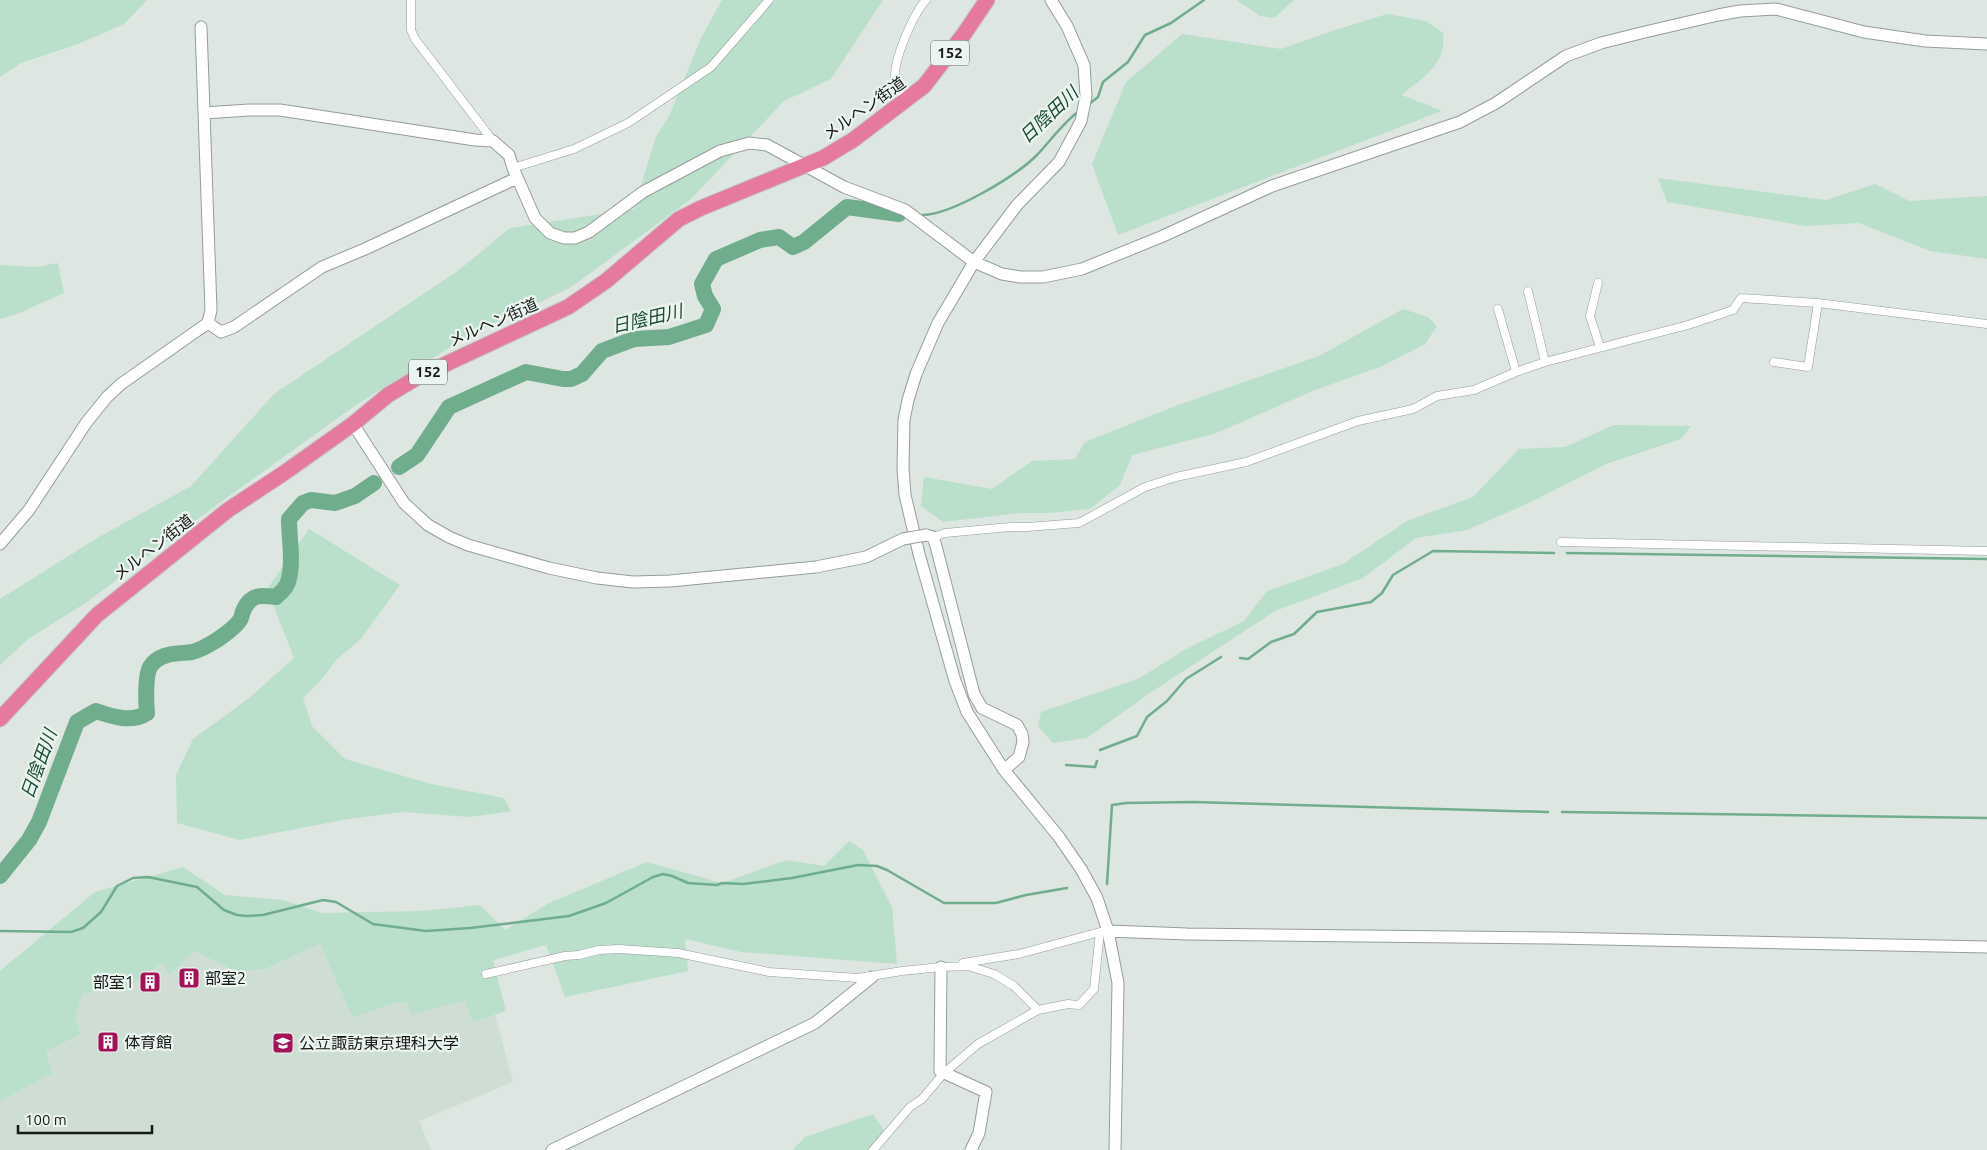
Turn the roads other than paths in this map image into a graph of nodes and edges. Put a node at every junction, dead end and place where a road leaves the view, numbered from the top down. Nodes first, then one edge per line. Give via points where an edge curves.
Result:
1 (411, 0) edge
2 (769, 0) edge
3 (926, 0) edge
4 (987, 0) edge
5 (1051, 0) edge
6 (201, 27) dead end
7 (1987, 44) edge
8 (906, 100) junction
9 (204, 113) junction
10 (493, 141) junction
11 (805, 165) junction
12 (515, 173) junction
13 (974, 262) junction
14 (1598, 284) dead end
15 (1528, 291) dead end
16 (1818, 303) junction
17 (1498, 309) dead end
18 (208, 324) junction
19 (1987, 324) edge
20 (1600, 347) junction
21 (1545, 362) junction
22 (1774, 362) dead end
23 (1516, 372) junction
24 (352, 424) junction
25 (930, 536) junction
26 (1561, 542) dead end
27 (0, 544) edge
28 (1987, 551) edge
29 (0, 719) edge
30 (1004, 770) junction
31 (1104, 932) junction
32 (1987, 947) edge
33 (940, 966) junction
34 (486, 974) dead end
35 (872, 977) junction
36 (1038, 1010) junction
37 (944, 1074) junction
38 (552, 1150) edge
39 (873, 1150) edge
40 (971, 1150) edge
41 (1115, 1150) edge

1 - 10 street via 411,30 415,39
2 - 12 street via 711,67 628,123
3 - 8 street via 909,27 898,57 895,82
4 - 8 highway, メルヘン街道 / 152 via 924,86
5 - 13 street via 1084,65 1086,96 1081,121 1059,162 1017,205
6 - 9 street
7 - 13 street via 1925,41 1864,32 1776,9 1718,15 1601,43 1566,56 1496,104 1460,122 1272,186 1082,269 1044,277 1020,277 996,272
8 - 11 highway, メルヘン街道 / 152 via 854,140
9 - 10 street via 280,110
9 - 18 street via 211,310
10 - 12 street via 509,155
11 - 12 street via 767,145 749,143 720,151 643,192 589,232 575,238 550,234 535,218
11 - 13 street via 844,187 905,210
11 - 24 highway, メルヘン街道 / 152 via 679,219 606,281 568,307 418,377 388,395
12 - 18 street via 365,249 322,267 234,326 221,332
13 - 30 street via 938,322 916,374 904,420 903,468 905,495 919,554 955,681 967,712
14 - 20 street via 1590,316
15 - 21 street
16 - 19 street
16 - 20 street via 1741,298 1733,310
16 - 22 street via 1808,367
17 - 23 street
18 - 27 street via 107,397 86,422 29,510
20 - 21 street
21 - 23 street
23 - 25 street via 1474,390 1437,396 1413,409 1358,421 1246,462 1146,487 1080,523
24 - 25 street, bridge via 404,503 428,525 468,545 596,578 670,581 816,567 866,558 903,539
24 - 29 highway, メルヘン街道 / 152 via 228,510 97,614
25 - 30 street via 974,694 982,708 1017,725 1022,734 1019,757
26 - 28 street
30 - 31 street via 1081,869 1097,898
31 - 32 street
31 - 33 street via 1019,954
31 - 36 street via 1094,989 1079,1004
31 - 41 street via 1118,983
33 - 35 street
33 - 36 street via 968,966 994,974 1014,986
33 - 37 street via 940,1071
34 - 35 street via 565,956 619,949 678,953 769,972
35 - 38 street via 815,1023
36 - 37 street via 978,1044
37 - 39 street
37 - 40 street via 986,1092 979,1133

